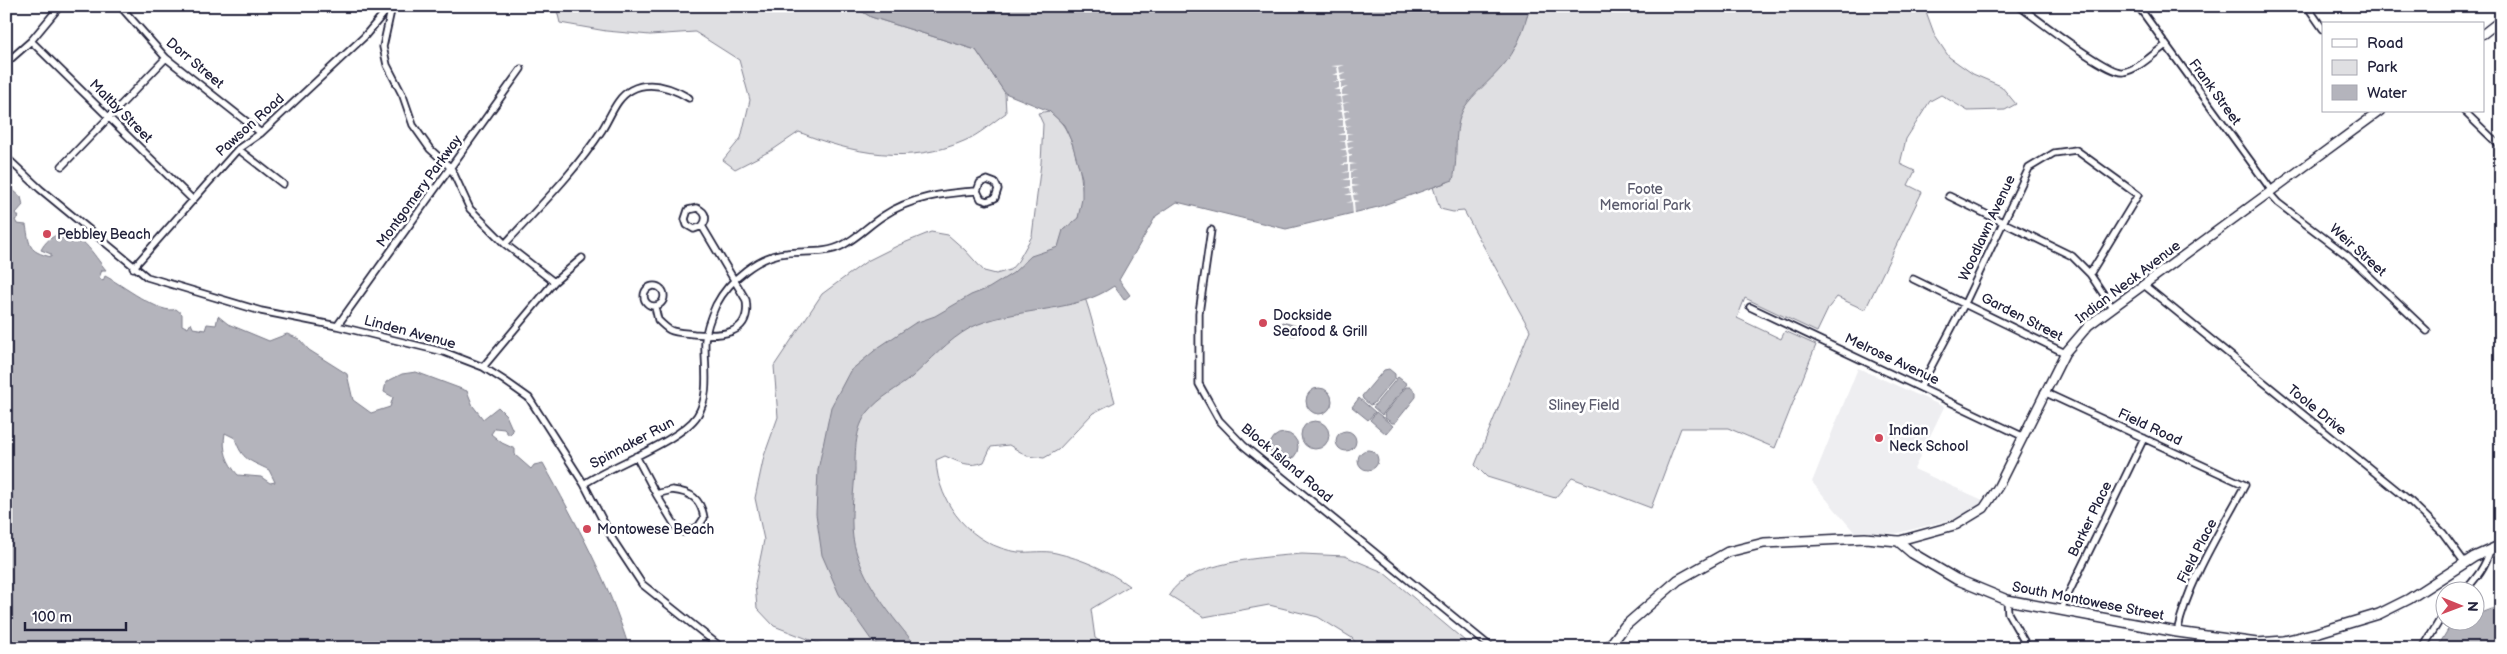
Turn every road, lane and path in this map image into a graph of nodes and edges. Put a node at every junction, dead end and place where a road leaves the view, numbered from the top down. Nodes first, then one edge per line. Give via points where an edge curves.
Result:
1 (60, 6) edge
2 (120, 6) edge
3 (391, 6) edge
4 (2019, 6) edge
5 (2138, 6) edge
6 (2306, 6) edge
7 (2501, 20) edge
8 (2322, 28) edge
9 (2484, 33) edge
10 (31, 41) junction
11 (2166, 45) junction
12 (166, 58) junction
13 (6, 63) edge
14 (521, 69) dead end
15 (689, 98) dead end
16 (2379, 112) edge
17 (2465, 112) edge
18 (109, 117) junction
19 (261, 133) junction
20 (2501, 147) edge
21 (238, 149) junction
22 (6, 157) edge
23 (62, 166) dead end
24 (451, 168) junction
25 (283, 184) dead end
26 (977, 190) dead end
27 (2271, 192) junction
28 (1949, 196) dead end
29 (193, 200) junction
30 (2004, 223) junction
31 (702, 226) dead end
32 (1211, 230) dead end
33 (505, 244) junction
34 (582, 258) dead end
35 (132, 268) junction
36 (2090, 274) junction
37 (1912, 279) dead end
38 (734, 281) junction
39 (554, 282) junction
40 (2144, 285) junction
41 (1965, 303) junction
42 (655, 307) dead end
43 (1750, 307) dead end
44 (2112, 308) junction
45 (337, 326) junction
46 (2427, 331) dead end
47 (706, 335) junction
48 (2065, 353) junction
49 (483, 367) junction
50 (1920, 386) junction
51 (2044, 392) junction
52 (2022, 436) junction
53 (2144, 438) junction
54 (636, 456) junction
55 (584, 484) junction
56 (2245, 485) joint
57 (656, 494) junction
58 (1898, 541) junction
59 (2501, 545) edge
60 (2490, 550) junction
61 (2465, 563) junction
62 (2473, 582) edge
63 (2007, 600) junction
64 (2060, 611) junction
65 (2434, 630) edge
66 (2177, 632) junction
67 (722, 648) edge
68 (1246, 648) edge
69 (1271, 648) edge
70 (1492, 648) edge
71 (1608, 648) edge
72 (2028, 648) edge
73 (2423, 648) edge

1 - 10 street
2 - 12 street, Dorr Street
3 - 19 street, Pawson Road via 364,37
3 - 24 street via 383,47 387,65 404,96 414,125 430,149
4 - 11 street via 2100,64 2119,72 2132,69
5 - 11 street, Frank Street
6 - 8 street
7 - 9 street
10 - 13 street
10 - 18 street, Maltby Street
11 - 27 street, Frank Street
12 - 18 street
12 - 19 street, Dorr Street
14 - 24 street, Montgomery Parkway
15 - 33 street via 663,86 643,86 620,98 575,168
16 - 27 street, Indian Neck Avenue
17 - 20 street
18 - 23 street
18 - 29 street, Maltby Street
19 - 21 street, Pawson Road
21 - 25 street
21 - 29 street, Pawson Road
22 - 35 street, Linden Avenue
24 - 33 street via 470,209
24 - 45 street, Montgomery Parkway
26 - 38 street, Spinnaker Run via 934,195 900,206 843,245 825,251 781,254 759,263
27 - 40 street, Indian Neck Avenue
27 - 46 street, Weir Street via 2278,203 2348,256
28 - 30 street
29 - 35 street, Pawson Road
30 - 36 street via 2072,256
30 - 36 street, Woodlawn Avenue via 2029,168 2054,153 2076,150 2138,196
30 - 41 street, Woodlawn Avenue
31 - 38 street
32 - 70 street, Block Island Road via 1199,313 1197,368 1199,384 1219,420 1244,446
33 - 39 street
34 - 39 street
35 - 45 street, Linden Avenue via 147,277 261,311
36 - 44 street
37 - 41 street, Garden Street
38 - 47 street, Spinnaker Run via 716,305
38 - 47 street via 746,300 743,322 731,332
39 - 49 street
40 - 44 street, Indian Neck Avenue
40 - 61 street, Toole Drive via 2410,501 2443,533
41 - 48 street, Garden Street
41 - 50 street, Woodlawn Avenue
42 - 47 street via 658,320 670,330
43 - 50 street, Melrose Avenue
44 - 48 street, Indian Neck Avenue via 2084,329
45 - 49 street, Linden Avenue via 444,352
47 - 54 street, Spinnaker Run via 704,396 697,416 682,431
48 - 51 street, Indian Neck Avenue
49 - 55 street, Linden Avenue via 529,398
50 - 52 street, Melrose Avenue
51 - 52 street, Indian Neck Avenue
51 - 53 street, Field Road
52 - 58 street, Indian Neck Avenue via 1998,487 1984,508 1956,525
53 - 56 street, Field Road
53 - 64 street, Barker Place
54 - 55 street, Spinnaker Run
54 - 57 street
55 - 67 street, Linden Avenue via 613,540 642,584
56 - 66 street, Field Place via 2201,567
57 - 57 street via 683,532 698,527 704,518 694,496 672,490
58 - 63 main road, South Montowese Street via 1956,579
58 - 71 main road, South Montowese Street via 1865,538 1764,543 1728,552 1678,580 1649,603
59 - 60 main road, South Montowese Street
60 - 61 main road, South Montowese Street
60 - 62 street via 2486,563
61 - 66 main road, South Montowese Street via 2392,608 2366,619 2284,641 2257,643
63 - 64 main road, South Montowese Street
63 - 72 street via 2008,613
64 - 66 main road, South Montowese Street
65 - 73 street
68 - 69 street

